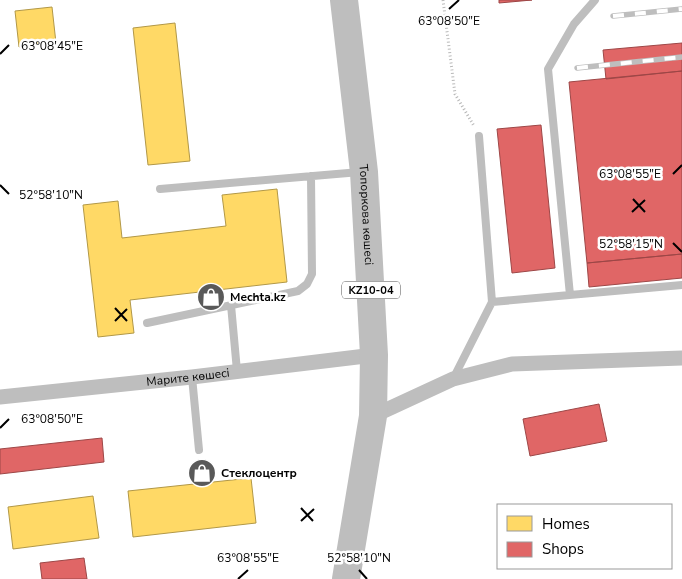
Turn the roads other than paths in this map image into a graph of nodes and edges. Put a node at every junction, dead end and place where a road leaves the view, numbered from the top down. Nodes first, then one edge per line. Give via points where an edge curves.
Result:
1 (344, 0) edge
2 (595, 0) edge
3 (479, 136) road end
4 (364, 172) junction
5 (311, 176) junction
6 (160, 189) dead end
7 (682, 285) edge
8 (570, 295) junction
9 (492, 302) junction
10 (231, 305) junction
11 (147, 323) dead end
12 (374, 354) junction
13 (682, 358) edge
14 (237, 371) junction
15 (192, 376) junction
16 (453, 379) junction
17 (0, 397) edge
18 (373, 416) junction
19 (199, 450) dead end
20 (346, 579) edge

1 - 4 highway, Топоркова көшесі / KZ10-04
2 - 8 lane via 574,24 548,69
3 - 9 lane
4 - 5 lane
4 - 12 highway, Топоркова көшесі / KZ10-04
5 - 6 lane
5 - 10 lane via 312,274 307,284 298,291
7 - 8 lane
8 - 9 lane
9 - 16 lane
10 - 11 lane
10 - 14 lane
12 - 14 street, Марите көшесі
12 - 18 highway, Топоркова көшесі / KZ10-04
13 - 16 street via 512,364
14 - 15 street, Марите көшесі
15 - 17 street, Марите көшесі
15 - 19 lane
16 - 18 street
18 - 20 highway, Топоркова көшесі / KZ10-04

